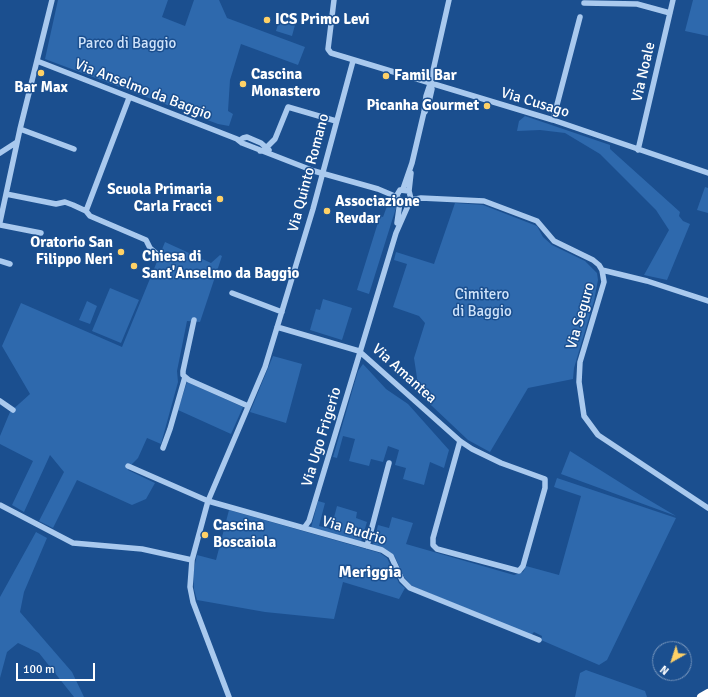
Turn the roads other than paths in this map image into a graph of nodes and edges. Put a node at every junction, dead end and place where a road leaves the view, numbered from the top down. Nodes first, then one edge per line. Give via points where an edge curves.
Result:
1 (52, 0) edge
2 (334, 0) edge
3 (449, 0) edge
4 (673, 0) edge
5 (584, 3) dead end
6 (670, 13) junction
7 (580, 16) dead end
8 (37, 61) junction
9 (353, 61) junction
10 (430, 84) junction
11 (129, 98) junction
12 (553, 120) junction
13 (336, 121) junction
14 (20, 129) junction
15 (240, 140) junction
16 (17, 142) junction
17 (266, 148) junction
18 (74, 150) dead end
19 (638, 150) junction
20 (260, 151) junction
21 (0, 153) edge
22 (275, 156) junction
23 (412, 163) junction
24 (322, 173) junction
25 (708, 173) edge
26 (410, 192) junction
27 (6, 194) junction
28 (400, 195) junction
29 (421, 198) junction
30 (410, 201) junction
31 (86, 211) junction
32 (0, 223) edge
33 (40, 233) dead end
34 (396, 233) junction
35 (156, 253) dead end
36 (0, 261) edge
37 (10, 264) dead end
38 (602, 270) junction
39 (232, 293) dead end
40 (708, 301) edge
41 (282, 312) junction
42 (194, 320) dead end
43 (277, 327) junction
44 (360, 351) junction
45 (185, 377) junction
46 (0, 401) edge
47 (248, 406) junction
48 (13, 410) dead end
49 (460, 441) junction
50 (163, 448) dead end
51 (389, 463) dead end
52 (128, 466) dead end
53 (208, 501) junction
54 (0, 504) edge
55 (708, 508) edge
56 (304, 528) junction
57 (367, 546) junction
58 (192, 560) junction
59 (539, 640) dead end
60 (708, 693) edge
61 (229, 697) edge
62 (701, 697) edge

1 - 8 street
2 - 9 street, Via Cusago via 328,49 331,53
3 - 10 street
4 - 6 street, Via Noale
5 - 6 street via 637,4
6 - 19 street, Via Noale
7 - 12 street
8 - 11 street, Via Anselmo da Baggio
8 - 14 street
9 - 10 street, Via Cusago
9 - 13 street, Via Quinto Romano
10 - 12 street, Via Cusago
10 - 23 street
11 - 15 street, Via Anselmo da Baggio
11 - 31 street
12 - 19 street, Via Cusago
13 - 17 street via 288,107 276,135
13 - 24 street, Via Quinto Romano
14 - 16 street
14 - 18 street
15 - 17 street, Via Anselmo da Baggio via 248,137 262,143
15 - 20 street, Via Anselmo da Baggio
16 - 21 street
16 - 27 street
17 - 20 street
17 - 22 street, Via Anselmo da Baggio
19 - 25 street, Via Cusago
20 - 22 street, Via Anselmo da Baggio
22 - 24 street, Via Anselmo da Baggio
23 - 26 street
23 - 28 street
24 - 28 street
24 - 41 street, Via Quinto Romano
26 - 28 street, Via Seguro
26 - 29 street, Via Seguro
26 - 30 street
27 - 31 street via 56,204 65,202
27 - 32 street
28 - 30 street, Via Seguro via 404,204
28 - 34 street
29 - 30 street, Via Seguro
29 - 38 street, Via Seguro via 484,201 537,221 554,241 593,260
30 - 34 street
31 - 35 street via 90,216 146,240
32 - 33 street
34 - 44 street, Via Ugo Frigerio
36 - 37 street
38 - 40 street via 647,281
38 - 55 street, Via Seguro via 604,282 580,362 579,382 584,416 598,435
39 - 41 street
41 - 43 street, Via Quinto Romano
42 - 45 street via 182,371
43 - 44 street, Via Amantea
43 - 47 street, Via Quinto Romano via 265,367
44 - 49 street, Via Amantea
44 - 56 street, Via Ugo Frigerio via 309,522
45 - 47 street
45 - 50 street
46 - 48 street
47 - 53 street, Via Quinto Romano
49 - 49 street, Via Amantea via 490,458 545,479 545,488 523,566 519,571 437,549 433,545
51 - 57 street
52 - 53 street
53 - 56 street, Via Budrio
53 - 58 street, Via Quinto Romano
54 - 58 street via 73,543 142,549
56 - 57 street, Via Budrio
57 - 59 street, Via Budrio via 382,550 391,556 402,580 413,590
58 - 61 street, Via Quinto Romano via 192,598
60 - 62 highway

